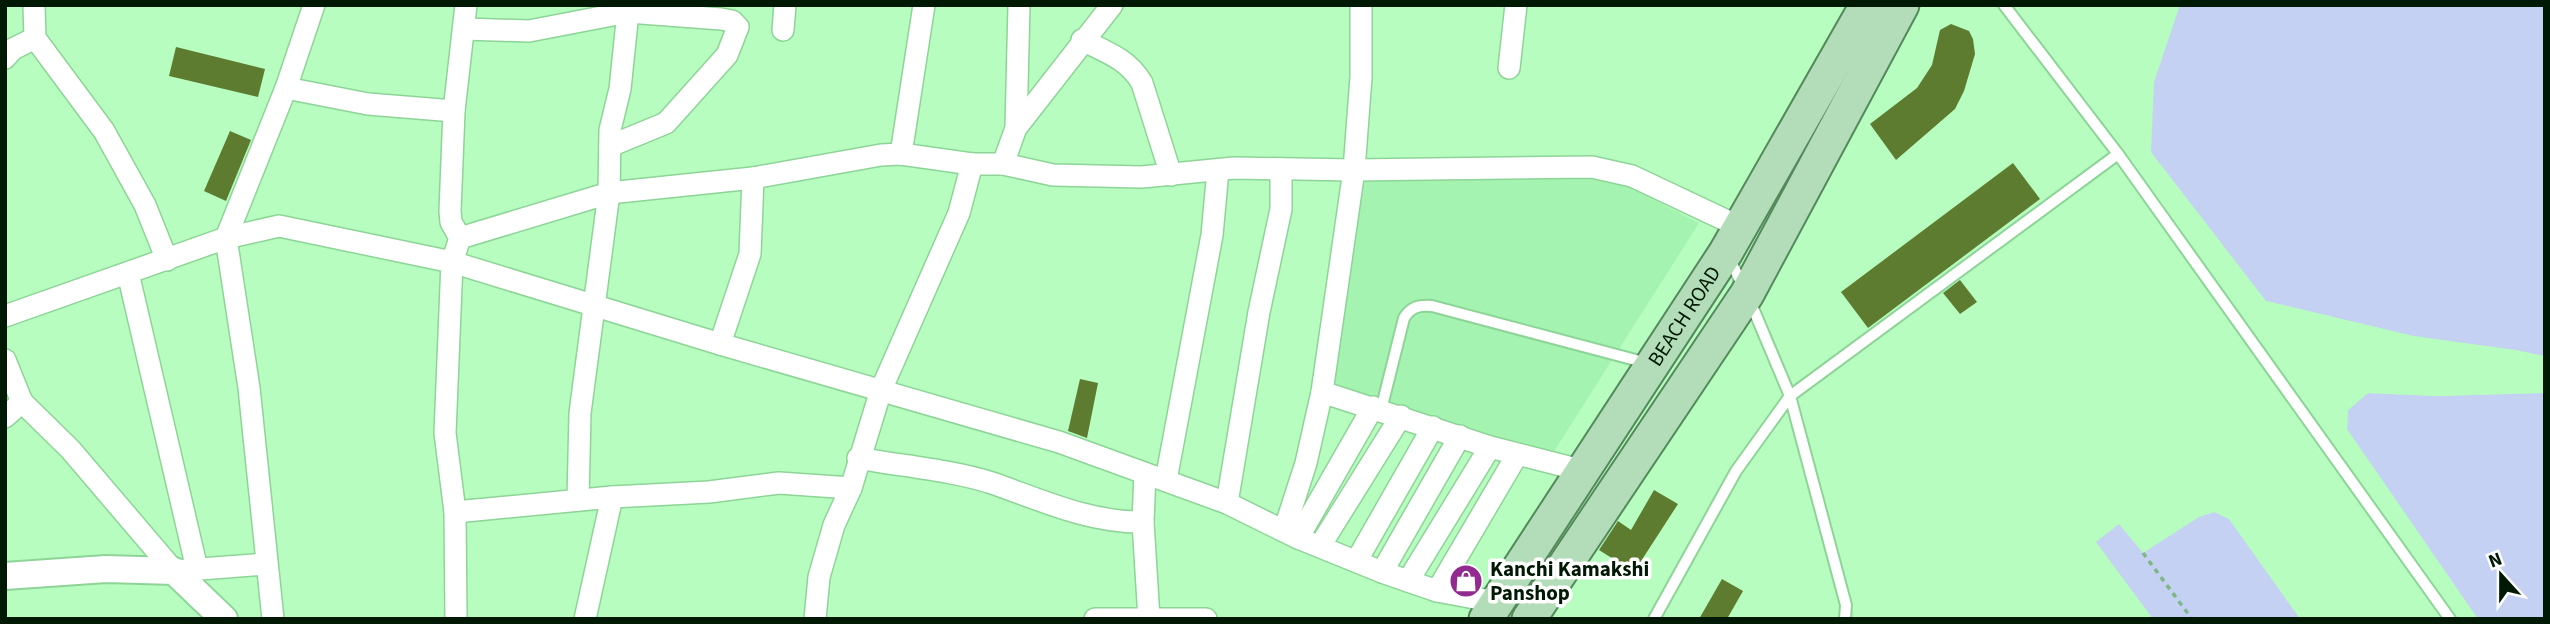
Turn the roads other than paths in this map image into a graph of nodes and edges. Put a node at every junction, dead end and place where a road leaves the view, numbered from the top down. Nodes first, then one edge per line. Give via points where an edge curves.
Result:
1 (33, 5) edge
2 (314, 5) edge
3 (466, 5) edge
4 (785, 5) edge
5 (924, 5) edge
6 (1019, 5) edge
7 (1112, 5) edge
8 (1361, 5) edge
9 (1516, 5) edge
10 (1867, 5) edge
11 (1902, 5) edge
12 (2004, 5) edge
13 (629, 9) edge
14 (464, 29) junction
15 (783, 30) dead end
16 (35, 38) junction
17 (1082, 40) junction
18 (5, 58) edge
19 (1510, 68) dead end
20 (286, 88) junction
21 (454, 111) junction
22 (1016, 128) junction
23 (610, 146) junction
24 (901, 154) junction
25 (2118, 154) junction
26 (972, 164) junction
27 (1003, 164) junction
28 (1281, 169) junction
29 (1218, 170) junction
30 (1354, 170) junction
31 (1171, 175) junction
32 (753, 178) junction
33 (609, 193) junction
34 (226, 238) junction
35 (460, 238) junction
36 (1733, 240) junction
37 (167, 260) junction
38 (452, 262) junction
39 (128, 273) junction
40 (1747, 294) junction
41 (592, 305) junction
42 (5, 316) edge
43 (720, 344) junction
44 (5, 360) edge
45 (1653, 364) junction
46 (881, 390) junction
47 (1322, 392) junction
48 (1790, 396) junction
49 (22, 402) junction
50 (1385, 411) junction
51 (5, 417) edge
52 (1433, 427) junction
53 (1460, 436) junction
54 (1490, 447) junction
55 (1517, 455) junction
56 (858, 458) junction
57 (1584, 471) junction
58 (1145, 474) junction
59 (1166, 480) junction
60 (851, 488) junction
61 (612, 497) junction
62 (578, 500) junction
63 (1227, 503) junction
64 (455, 512) junction
65 (1143, 522) junction
66 (1291, 534) junction
67 (1320, 545) junction
68 (1357, 560) junction
69 (265, 564) junction
70 (186, 570) junction
71 (1382, 572) junction
72 (5, 576) edge
73 (1408, 581) junction
74 (1437, 591) junction
75 (1491, 610) edge
76 (1149, 618) edge
77 (224, 619) edge
78 (273, 619) edge
79 (456, 619) edge
80 (585, 619) edge
81 (815, 619) edge
82 (1095, 619) edge
83 (1206, 619) edge
84 (1529, 619) edge
85 (1654, 619) edge
86 (1845, 619) edge
87 (2450, 619) edge

1 - 16 street
2 - 20 street
3 - 14 street
4 - 15 street
5 - 24 street
6 - 22 street
7 - 17 street
8 - 30 street
9 - 19 street
10 - 36 main road, BEACH ROAD
11 - 40 main road, BEACH ROAD
12 - 25 lane
13 - 14 street via 530,31
13 - 23 street
13 - 23 street via 721,19 737,27 727,55 666,123
14 - 21 street
16 - 18 street
16 - 37 street via 104,131 145,205
17 - 22 street
17 - 31 street via 1134,70
20 - 21 street via 368,104
20 - 34 street
21 - 35 street via 450,211
22 - 27 street
23 - 33 street
24 - 26 street
24 - 32 street
25 - 48 lane
25 - 87 lane
26 - 27 street
26 - 46 street via 960,213
27 - 31 street via 1053,175
28 - 29 street
28 - 30 street
28 - 63 street via 1281,209
29 - 31 street
29 - 59 street via 1212,235
30 - 36 street via 1614,170
30 - 47 street
32 - 33 street
32 - 43 street via 750,254
33 - 35 street
33 - 41 street
34 - 37 street
34 - 38 street via 279,226
34 - 69 street via 249,388
35 - 38 street
36 - 40 lane
36 - 45 main road, BEACH ROAD
37 - 39 street
38 - 41 street
38 - 64 street via 445,433
39 - 42 street
39 - 70 street
40 - 48 lane
40 - 84 main road, BEACH ROAD
41 - 43 street
41 - 62 street via 580,413
43 - 46 street
44 - 49 street
45 - 50 lane via 1419,305 1404,318
45 - 57 main road, BEACH ROAD
46 - 56 street
46 - 58 street via 1059,442
47 - 50 street
47 - 66 street
48 - 85 lane via 1736,471
48 - 86 lane via 1846,605
49 - 51 street
49 - 70 street
50 - 52 street
50 - 66 street
50 - 67 street
52 - 53 street
52 - 68 street
53 - 54 street
53 - 71 street
54 - 55 street
54 - 73 street
55 - 57 street
55 - 74 street
56 - 60 street
56 - 65 street via 990,483 1118,523
57 - 75 main road, BEACH ROAD
58 - 59 street
58 - 65 street
59 - 63 street
60 - 61 street via 779,483
60 - 81 street via 819,577
61 - 62 street
61 - 80 street
62 - 64 street
63 - 66 street
64 - 79 street
65 - 76 street
66 - 67 street
67 - 68 street
68 - 71 street
69 - 70 street
69 - 78 street
70 - 72 street via 106,569
70 - 77 street
71 - 73 street
73 - 74 street
74 - 75 street
76 - 82 street
76 - 83 street

